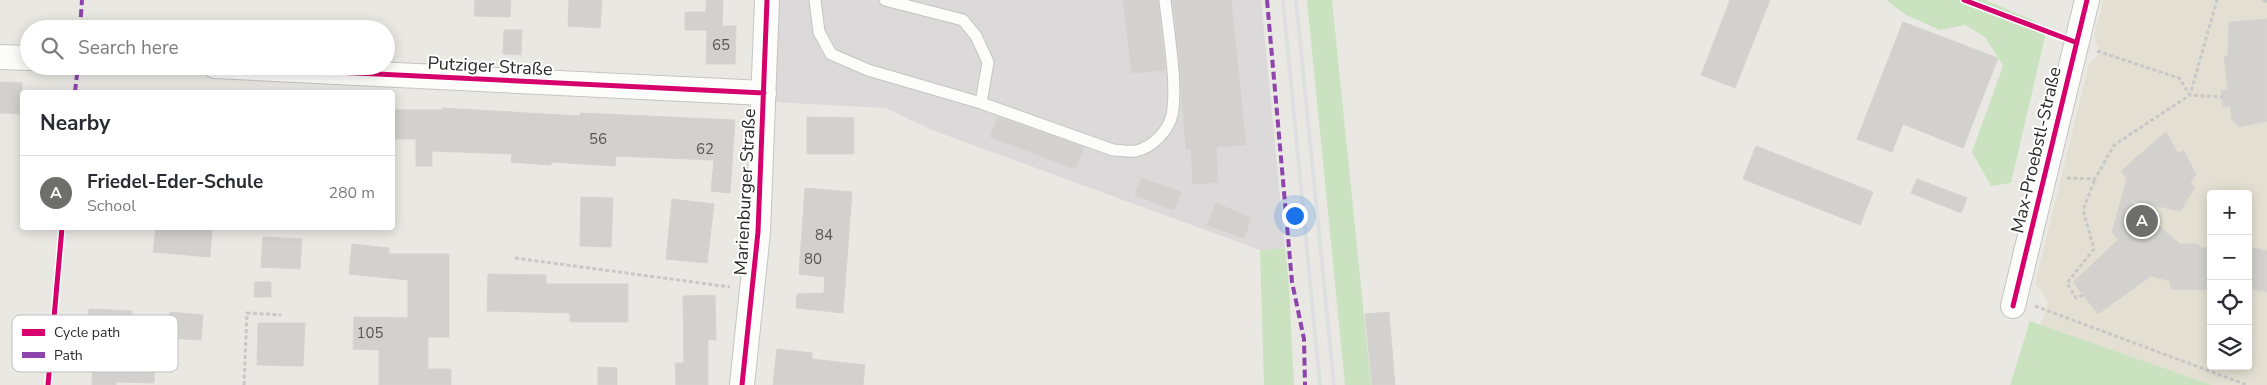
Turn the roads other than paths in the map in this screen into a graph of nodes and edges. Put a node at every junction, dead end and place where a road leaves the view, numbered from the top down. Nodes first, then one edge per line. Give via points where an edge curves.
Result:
1 (766, 0) edge
2 (815, 0) edge
3 (885, 0) edge
4 (1165, 0) edge
5 (2087, 0) edge
6 (0, 57) edge
7 (20, 58) edge
8 (395, 75) edge
9 (764, 93) junction
10 (981, 103) junction
11 (2014, 301) road end
12 (742, 385) edge

1 - 9 street, Marienburger Straße
2 - 10 lane via 819,32 831,54 868,70
3 - 10 lane via 963,20 976,36 988,62
4 - 10 lane via 1174,96 1172,115 1165,131 1152,144 1135,151 1113,150
5 - 11 street, Max-Proebstl-Straße
6 - 7 street
8 - 9 street, Putziger Straße
9 - 12 street, Marienburger Straße via 758,232

